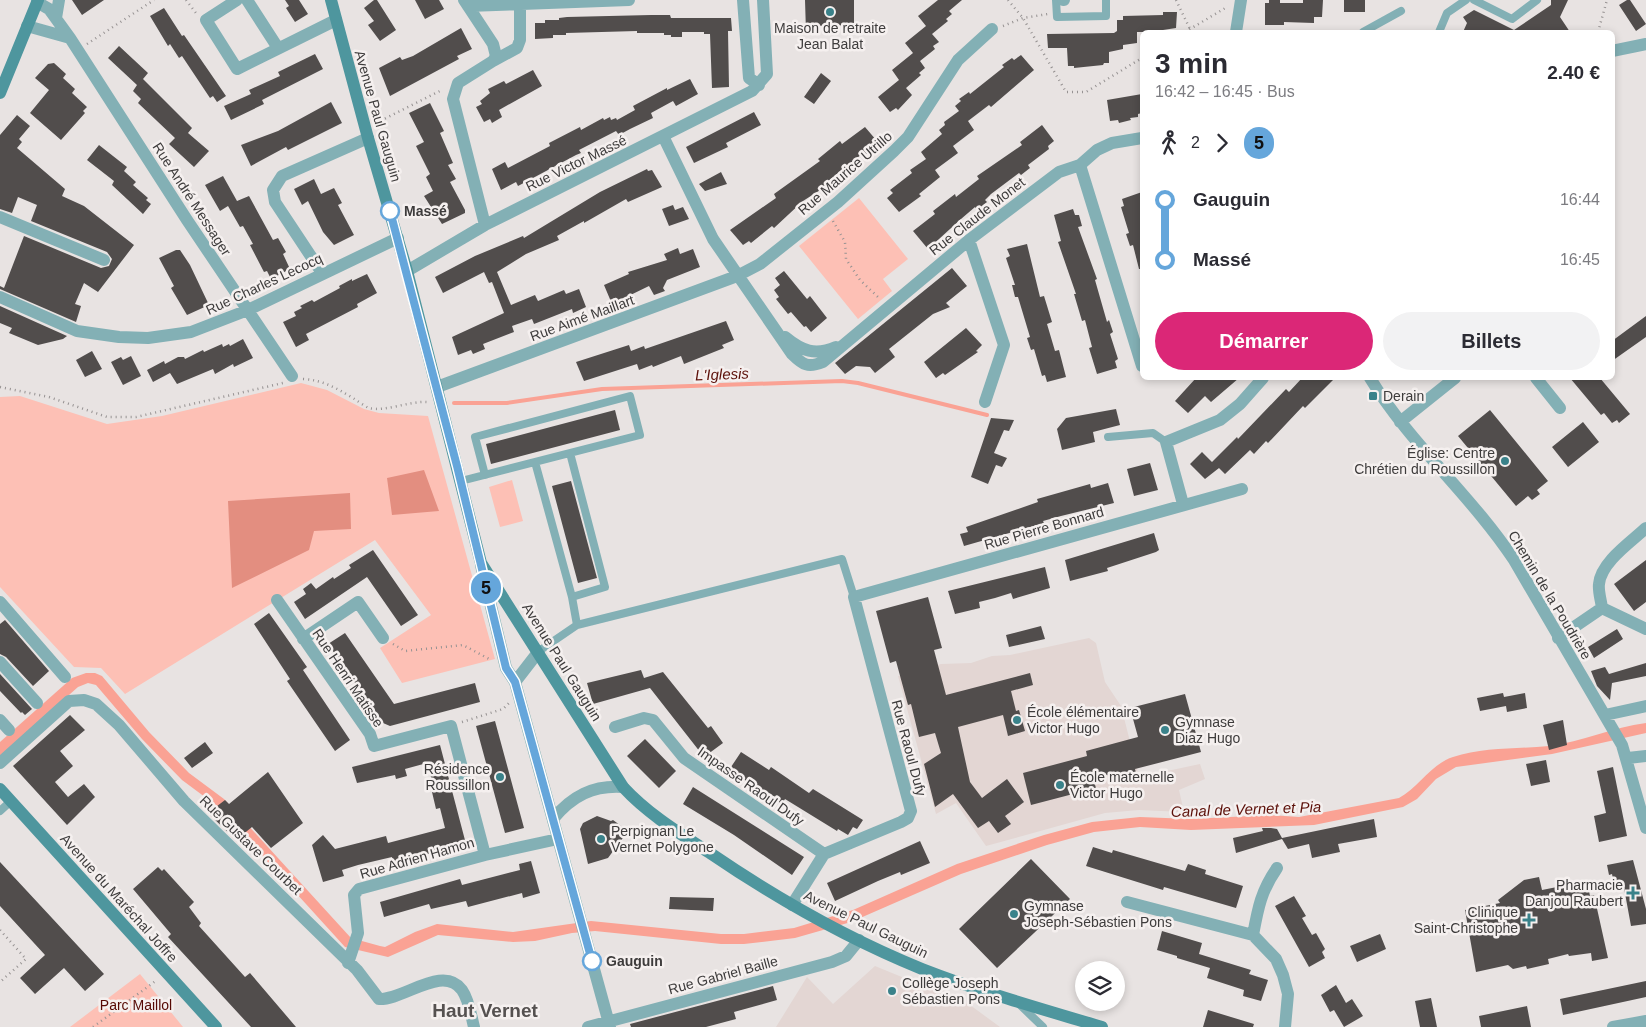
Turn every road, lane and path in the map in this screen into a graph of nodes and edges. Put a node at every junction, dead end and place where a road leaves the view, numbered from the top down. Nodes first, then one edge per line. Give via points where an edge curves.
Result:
1 (59, 0) edge
2 (154, 0) edge
3 (186, 0) edge
4 (237, 0) edge
5 (247, 0) edge
6 (331, 0) edge
7 (629, 0) edge
8 (743, 0) edge
9 (763, 0) edge
10 (1008, 0) edge
11 (1056, 0) edge
12 (1106, 0) edge
13 (1176, 0) edge
14 (1466, 0) edge
15 (1474, 0) edge
16 (1537, 0) edge
17 (1607, 0) edge
18 (38, 1) edge
19 (1237, 2) edge
20 (466, 3) edge
21 (520, 4) junction
22 (1401, 11) dead end
23 (1057, 14) junction
24 (56, 18) junction
25 (1023, 18) junction
26 (206, 20) junction
27 (336, 20) junction
28 (27, 26) junction
29 (992, 29) joint
30 (1190, 29) joint
31 (1236, 30) edge
32 (1367, 30) edge
33 (1440, 30) edge
34 (1599, 30) edge
35 (70, 38) junction
36 (1646, 44) edge
37 (278, 48) junction
38 (77, 50) junction
39 (1615, 50) edge
40 (1140, 59) edge
41 (493, 61) junction
42 (458, 83) junction
43 (759, 85) junction
44 (0, 93) edge
45 (366, 133) junction
46 (663, 136) junction
47 (1140, 138) edge
48 (1080, 165) junction
49 (826, 211) junction
50 (0, 217) edge
51 (485, 225) junction
52 (398, 238) junction
53 (969, 240) junction
54 (104, 260) dead end
55 (407, 271) junction
56 (322, 273) junction
57 (737, 276) junction
58 (0, 297) edge
59 (887, 308) junction
60 (248, 310) junction
61 (1140, 360) edge
62 (292, 379) junction
63 (1261, 380) edge
64 (1371, 380) edge
65 (1452, 380) edge
66 (1538, 380) edge
67 (0, 387) edge
68 (437, 387) junction
69 (441, 402) junction
70 (985, 402) dead end
71 (1560, 408) dead end
72 (1400, 422) junction
73 (1108, 437) dead end
74 (1166, 442) junction
75 (570, 453) junction
76 (535, 462) junction
77 (485, 475) junction
78 (461, 481) junction
79 (1242, 489) dead end
80 (1183, 504) junction
81 (1646, 528) edge
82 (481, 562) junction
83 (572, 597) junction
84 (854, 597) junction
85 (278, 600) dead end
86 (0, 602) edge
87 (1602, 608) junction
88 (577, 625) junction
89 (1646, 627) edge
90 (383, 638) joint
91 (1558, 638) junction
92 (303, 639) junction
93 (539, 651) junction
94 (0, 662) edge
95 (506, 668) junction
96 (65, 677) dead end
97 (516, 687) junction
98 (37, 703) dead end
99 (1646, 706) edge
100 (1605, 715) junction
101 (451, 726) junction
102 (615, 727) dead end
103 (1646, 756) edge
104 (1628, 758) junction
105 (0, 763) edge
106 (623, 787) junction
107 (0, 789) edge
108 (11, 801) junction
109 (0, 811) edge
110 (553, 819) junction
111 (1646, 828) edge
112 (558, 838) junction
113 (824, 854) junction
114 (485, 855) junction
115 (1277, 868) dead end
116 (1127, 902) dead end
117 (792, 905) junction
118 (0, 930) edge
119 (1253, 935) junction
120 (859, 940) junction
121 (351, 958) junction
122 (166, 973) junction
123 (0, 982) edge
124 (1017, 1002) junction
125 (1646, 1021) edge
126 (610, 1024) edge
127 (93, 1027) edge
128 (216, 1027) edge
129 (474, 1027) edge
130 (588, 1027) edge
131 (1043, 1027) edge
132 (1102, 1027) edge
133 (1284, 1027) edge
134 (1613, 1027) edge

1 - 24 street
2 - 38 path
3 - 26 path
4 - 26 street
5 - 37 street
6 - 27 street, Avenue Paul Gauguin
7 - 21 street
8 - 43 street via 750,78
9 - 43 street via 766,74
10 - 25 path
11 - 23 lane
12 - 23 lane via 1106,16 1057,17
13 - 30 path
14 - 33 lane via 1447,13
15 - 16 lane via 1512,19
17 - 34 path
18 - 24 street, Rue André Messager
18 - 28 street
19 - 30 path
19 - 31 street
20 - 21 street
20 - 41 street via 493,44 496,56
21 - 41 street via 518,48
22 - 32 lane
23 - 25 path
24 - 35 street, Rue André Messager
25 - 29 path
25 - 40 path via 1066,92 1086,92
26 - 37 street via 237,69
27 - 37 street
27 - 45 street, Avenue Paul Gauguin
28 - 35 street
28 - 44 street
29 - 49 street, Rue Maurice Utrillo via 958,60 904,142
35 - 38 street, Rue André Messager
36 - 39 street
38 - 60 street, Rue André Messager
41 - 42 street
42 - 45 path
42 - 51 street via 453,99
43 - 46 street, Rue Victor Massé
45 - 52 street, Avenue Paul Gauguin
45 - 56 street via 282,176 273,190 275,202
46 - 51 street, Rue Victor Massé
46 - 57 street via 713,239
47 - 48 street, Rue Claude Monet via 1112,143 1097,150
48 - 53 street, Rue Claude Monet via 1059,172
48 - 61 street
49 - 57 street, Rue Maurice Utrillo via 760,264
49 - 59 path via 845,242 846,259 860,280
50 - 54 street
51 - 55 street, Rue Victor Massé
52 - 55 street, Avenue Paul Gauguin
52 - 56 street, Rue Charles Lecocq
53 - 59 street, Rue Claude Monet
53 - 70 street via 1004,345
55 - 68 street, Avenue Paul Gauguin
56 - 60 street, Rue Charles Lecocq
57 - 59 street, Rue Claude Monet via 775,329 797,347 811,352 826,352 844,344
57 - 68 street, Rue Aimé Maillart
58 - 60 street, Rue Charles Lecocq via 78,331 119,337 148,338 190,332
60 - 62 street, Rue André Messager
62 - 67 path via 136,417 107,417 49,397
62 - 69 path via 316,380 334,386 368,408 415,401
63 - 74 street via 1220,420
64 - 72 street, Chemin de la Poudrière
65 - 72 street
66 - 71 street
68 - 69 street, Avenue Paul Gauguin
69 - 78 street, Avenue Paul Gauguin
72 - 91 street, Chemin de la Poudrière via 1495,532
73 - 74 lane via 1153,433
74 - 80 street
75 - 76 lane
75 - 77 lane via 640,435 630,396 475,437
75 - 83 lane via 606,587
76 - 77 lane
76 - 83 lane
77 - 78 lane
78 - 82 street, Avenue Paul Gauguin
79 - 80 street, Rue Pierre Bonnard
80 - 84 street, Rue Pierre Bonnard
81 - 87 street via 1602,573 1598,585
82 - 93 street, Avenue Paul Gauguin
82 - 95 street
83 - 88 lane
84 - 88 lane via 842,559
84 - 113 street, Rue Raoul Dufy via 910,811 908,818 901,822
85 - 92 street, Rue Henri Matisse
86 - 96 street
87 - 89 street
87 - 91 street
88 - 93 lane
90 - 92 street via 358,602
90 - 95 path via 405,651 462,645
91 - 100 street, Chemin de la Poudrière
92 - 101 street, Rue Henri Matisse via 370,734 374,746
93 - 97 street
93 - 106 street, Avenue Paul Gauguin
94 - 98 street
95 - 97 street
97 - 101 path via 503,710
97 - 110 street
99 - 100 street
100 - 104 street, Chemin de la Poudrière
101 - 114 street
102 - 113 street, Impasse Raoul Dufy via 644,718 653,720 684,758
103 - 104 street
104 - 111 street, Chemin de la Poudrière
105 - 121 street, Rue Gustave Courbet via 69,701 84,700 96,704 119,725 184,801
106 - 110 street via 586,791 565,804
106 - 117 street, Avenue Paul Gauguin via 657,818
107 - 108 street, Avenue du Maréchal Joffre
108 - 109 lane
108 - 122 street, Avenue du Maréchal Joffre
110 - 112 street
112 - 114 street, Rue Adrien Hamon
112 - 126 street
113 - 117 street
114 - 121 street, Rue Adrien Hamon via 359,889 354,894 358,932
115 - 119 street via 1265,885
116 - 119 street
117 - 120 street, Avenue Paul Gauguin
118 - 123 path via 26,959
119 - 133 street via 1276,960 1283,975 1288,994
120 - 124 street, Avenue Paul Gauguin via 922,969
120 - 126 street, Rue Gabriel Baille via 846,956 832,962
121 - 129 street, Rue Gustave Courbet via 379,999 390,1000 437,980 455,983 466,997
122 - 127 path
122 - 128 street, Avenue du Maréchal Joffre
124 - 131 lane
124 - 132 street, Avenue Paul Gauguin
125 - 134 street
126 - 130 street, Rue Gabriel Baille

